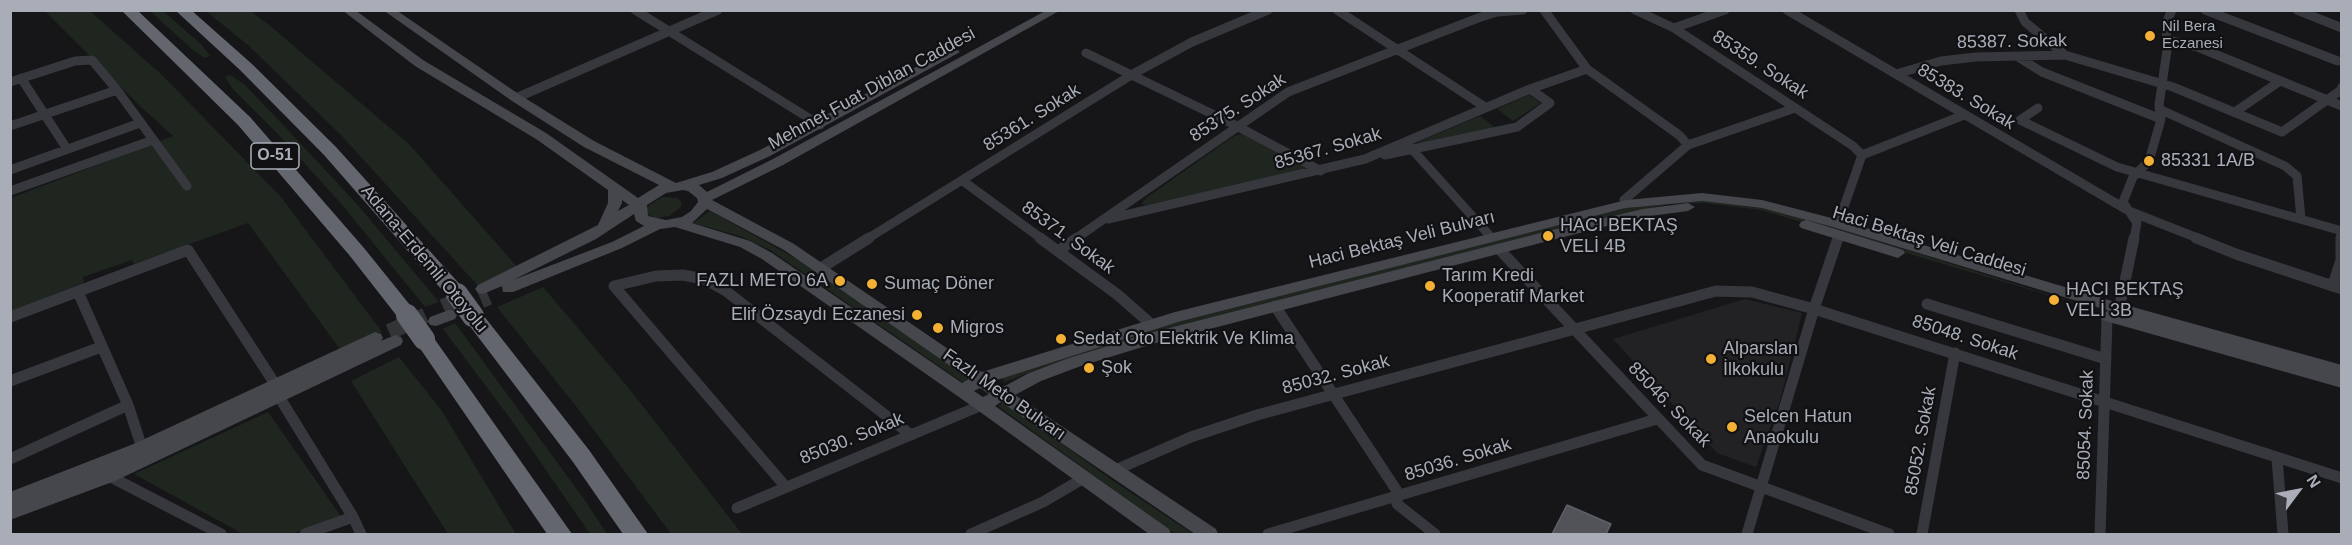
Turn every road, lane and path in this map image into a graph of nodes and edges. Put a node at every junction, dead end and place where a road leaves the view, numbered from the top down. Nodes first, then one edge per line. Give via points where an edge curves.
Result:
1 (128, 10) edge
2 (182, 10) edge
3 (347, 10) edge
4 (388, 10) edge
5 (635, 10) edge
6 (718, 10) edge
7 (1037, 10) edge
8 (1056, 10) edge
9 (1268, 10) edge
10 (1337, 10) edge
11 (1523, 10) edge
12 (1544, 10) edge
13 (1635, 10) edge
14 (1725, 10) edge
15 (1787, 10) edge
16 (2019, 10) edge
17 (2172, 10) edge
18 (2205, 10) edge
19 (2297, 10) edge
20 (1674, 28) junction
21 (2342, 28) edge
22 (669, 31) junction
23 (2166, 39) junction
24 (1396, 50) junction
25 (1086, 53) dead end
26 (2065, 55) junction
27 (2018, 56) junction
28 (2340, 60) edge
29 (1587, 69) junction
30 (1133, 74) junction
31 (1896, 74) junction
32 (21, 78) junction
33 (2280, 81) junction
34 (10, 82) edge
35 (2163, 83) junction
36 (2342, 87) edge
37 (1530, 88) junction
38 (117, 90) junction
39 (516, 98) junction
40 (2326, 100) junction
41 (2342, 106) edge
42 (1485, 107) junction
43 (1795, 108) junction
44 (2038, 108) dead end
45 (2235, 112) junction
46 (45, 114) junction
47 (2160, 114) junction
48 (1964, 115) junction
49 (140, 123) junction
50 (820, 124) junction
51 (10, 126) edge
52 (1237, 127) junction
53 (153, 141) junction
54 (1405, 143) junction
55 (1688, 145) junction
56 (67, 149) junction
57 (1413, 151) junction
58 (1862, 155) junction
59 (1365, 159) junction
60 (10, 170) edge
61 (1321, 171) junction
62 (2135, 173) junction
63 (741, 180) junction
64 (963, 181) junction
65 (187, 186) dead end
66 (678, 186) junction
67 (615, 188) junction
68 (10, 191) edge
69 (705, 200) junction
70 (1626, 204) junction
71 (640, 206) junction
72 (2129, 211) junction
73 (728, 214) junction
74 (2301, 219) junction
75 (1102, 220) junction
76 (677, 223) junction
77 (656, 225) junction
78 (604, 228) junction
79 (1838, 230) junction
80 (2341, 231) edge
81 (705, 232) junction
82 (1495, 243) junction
83 (617, 245) junction
84 (1058, 251) junction
85 (821, 268) junction
86 (2337, 287) edge
87 (78, 292) junction
88 (1927, 304) dead end
89 (1275, 306) junction
90 (1814, 309) junction
91 (2113, 313) junction
92 (440, 315) junction
93 (10, 317) edge
94 (1150, 324) junction
95 (1573, 329) junction
96 (392, 336) tunnel mouth
97 (101, 347) junction
98 (1955, 353) junction
99 (2106, 359) junction
100 (2342, 370) edge
101 (982, 379) junction
102 (10, 381) edge
103 (2342, 382) edge
104 (276, 389) junction
105 (962, 390) junction
106 (1003, 393) junction
107 (1334, 394) junction
108 (2105, 402) junction
109 (128, 405) junction
110 (982, 405) junction
111 (1658, 419) junction
112 (911, 435) junction
113 (142, 448) junction
114 (2277, 458) junction
115 (10, 459) edge
116 (1113, 471) junction
117 (109, 476) junction
118 (1084, 478) junction
119 (2342, 478) edge
120 (785, 486) junction
121 (1761, 487) junction
122 (1397, 497) junction
123 (10, 500) edge
124 (737, 508) dead end
125 (10, 513) edge
126 (353, 517) junction
127 (221, 534) edge
128 (304, 534) edge
129 (361, 534) edge
130 (560, 534) edge
131 (636, 534) edge
132 (971, 534) edge
133 (1162, 534) edge
134 (1209, 534) edge
135 (1268, 534) edge
136 (1435, 534) edge
137 (1747, 534) edge
138 (1889, 534) edge
139 (1922, 534) edge
140 (2100, 534) edge
141 (2283, 534) edge

1 - 92 highway, Adana-Erdemli Otoyolu / O-51, bridge via 244,121 407,315
2 - 92 highway, Adana-Erdemli Otoyolu / O-51 via 330,151
3 - 67 main road via 419,63 541,136
4 - 39 main road, Fazlı Meto Bulvarı
5 - 22 street
6 - 22 street
7 - 50 main road, Mehmet Fuat Diblan Caddesi
8 - 63 main road, Mehmet Fuat Diblan Caddesi
9 - 30 street, 85361. Sokak via 1192,42
10 - 24 street
11 - 24 street, 85375. Sokak via 1497,12
12 - 29 street
13 - 20 street, 85359. Sokak
14 - 20 street
15 - 31 street, 85383. Sokak
16 - 26 street via 2025,22
17 - 23 street via 2166,23
18 - 28 street
19 - 21 street
20 - 43 street, 85359. Sokak
22 - 39 street
22 - 50 street
23 - 33 street via 2200,48
23 - 35 street
24 - 42 street
24 - 52 street, 85375. Sokak via 1288,92
25 - 30 street
26 - 27 street, 85387. Sokak
26 - 35 street, 85387. Sokak
27 - 31 street, 85387. Sokak via 1941,61
27 - 47 street via 2042,72
29 - 37 street, 85367. Sokak
29 - 55 street
30 - 52 street
30 - 64 street, 85361. Sokak
31 - 48 street, 85383. Sokak
32 - 34 street
32 - 38 street via 86,59 92,60
32 - 46 street
33 - 40 street
33 - 45 street
35 - 45 street, 85387. Sokak
35 - 47 street
36 - 40 street
37 - 42 street, 85367. Sokak
37 - 57 street via 1550,103 1517,127
38 - 46 street
38 - 49 street
39 - 66 main road, Fazlı Meto Bulvarı via 589,144
40 - 41 street
40 - 45 street, 85387. Sokak via 2282,132
42 - 54 street, 85367. Sokak
43 - 55 street
43 - 58 street, 85359. Sokak
44 - 62 street via 2020,120 2095,158
46 - 51 street
46 - 56 street
47 - 62 street via 2150,161
47 - 74 street via 2285,166 2297,176
48 - 58 street
48 - 72 street, 85383. Sokak
49 - 53 street
49 - 56 street
50 - 66 main road, Mehmet Fuat Diblan Caddesi via 717,175
52 - 61 street
52 - 75 street, 85375. Sokak
53 - 65 street
53 - 68 street
54 - 57 street
54 - 59 street, 85367. Sokak
55 - 70 street via 1624,200
56 - 60 street
57 - 59 street
57 - 82 street
58 - 79 street
59 - 61 street, 85367. Sokak
61 - 75 street, 85367. Sokak
62 - 72 street, 85054. Sokak via 2123,202
62 - 74 street
63 - 69 main road, Mehmet Fuat Diblan Caddesi
63 - 73 main road via 730,190
64 - 84 street, 85371. Sokak
64 - 85 street, 85361. Sokak
66 - 69 main road, Fazlı Meto Bulvarı via 700,191
66 - 71 main road, Mehmet Fuat Diblan Caddesi via 652,194
67 - 71 main road
67 - 78 main road via 615,202
69 - 73 main road, Fazlı Meto Bulvarı
69 - 76 main road, Mehmet Fuat Diblan Caddesi via 696,214
70 - 79 main road, Haci Bektaş Veli Bulvarı via 1702,197 1762,204
70 - 82 main road, Haci Bektaş Veli Bulvarı
71 - 77 main road via 641,218
71 - 78 main road, Mehmet Fuat Diblan Caddesi
72 - 86 street, 85383. Sokak via 2236,254
72 - 91 street, 85054. Sokak via 2137,224 2124,290
73 - 85 main road, Fazlı Meto Bulvarı
74 - 80 street
75 - 84 street, 85375. Sokak
76 - 77 main road
76 - 81 main road, Fazlı Meto Bulvarı
77 - 83 main road
78 - 83 main road, Mehmet Fuat Diblan Caddesi via 486,293
79 - 82 main road, Haci Bektaş Veli Caddesi via 1716,207 1679,207
79 - 90 street
79 - 91 main road, Haci Bektaş Veli Caddesi
80 - 86 street
81 - 83 main road via 669,233
81 - 105 main road, Fazlı Meto Bulvarı via 745,244 767,256
82 - 89 main road, Haci Bektaş Veli Bulvarı
82 - 94 main road, Haci Bektaş Veli Bulvarı
82 - 95 street, 85046. Sokak
84 - 94 street, 85371. Sokak
85 - 101 main road, Fazlı Meto Bulvarı
87 - 93 street
87 - 97 street
87 - 104 street via 188,250
88 - 99 street
89 - 106 main road, Haci Bektaş Veli Bulvarı via 1076,362
89 - 107 street
90 - 95 street, 85048. Sokak via 1752,292 1716,291
90 - 98 street, 85048. Sokak
90 - 121 street
91 - 99 street, 85054. Sokak via 2107,320
91 - 100 main road, Haci Bektaş Veli Caddesi
91 - 103 main road, Haci Bektaş Veli Caddesi
92 - 130 highway, Adana-Erdemli Otoyolu / O-51
92 - 131 highway, Adana-Erdemli Otoyolu / O-51, bridge via 473,315
94 - 101 main road, Haci Bektaş Veli Bulvarı
95 - 107 street, 85032. Sokak
95 - 111 street, 85046. Sokak
96 - 104 main road
97 - 102 street
97 - 109 street
98 - 108 street, 85048. Sokak
98 - 139 street, 85052. Sokak
99 - 108 street, 85054. Sokak
101 - 105 main road
101 - 106 main road, Fazlı Meto Bulvarı
104 - 113 main road
104 - 117 main road
104 - 126 street
105 - 110 main road, Fazlı Meto Bulvarı
106 - 110 main road, Haci Bektaş Veli Bulvarı
106 - 116 main road, Fazlı Meto Bulvarı
107 - 116 street, 85032. Sokak via 1191,437
107 - 122 street via 1397,491
108 - 114 street, 85048. Sokak
108 - 140 street, 85054. Sokak
109 - 113 street
109 - 115 street
110 - 112 street, 85030. Sokak
110 - 118 main road, Fazlı Meto Bulvarı
111 - 121 street, 85046. Sokak via 1702,465
111 - 122 street, 85036. Sokak
112 - 120 street, 85030. Sokak
112 - 120 street via 726,291 704,279 656,276 614,286
113 - 123 main road
114 - 119 street, 85048. Sokak
114 - 141 street
116 - 134 main road, Fazlı Meto Bulvarı
117 - 125 main road
117 - 127 street
118 - 132 street via 1043,502
118 - 133 main road, Fazlı Meto Bulvarı
120 - 124 street, 85030. Sokak
121 - 137 street
121 - 138 street, 85046. Sokak
122 - 135 street, 85036. Sokak
122 - 136 street via 1397,504
126 - 128 street
126 - 129 street

